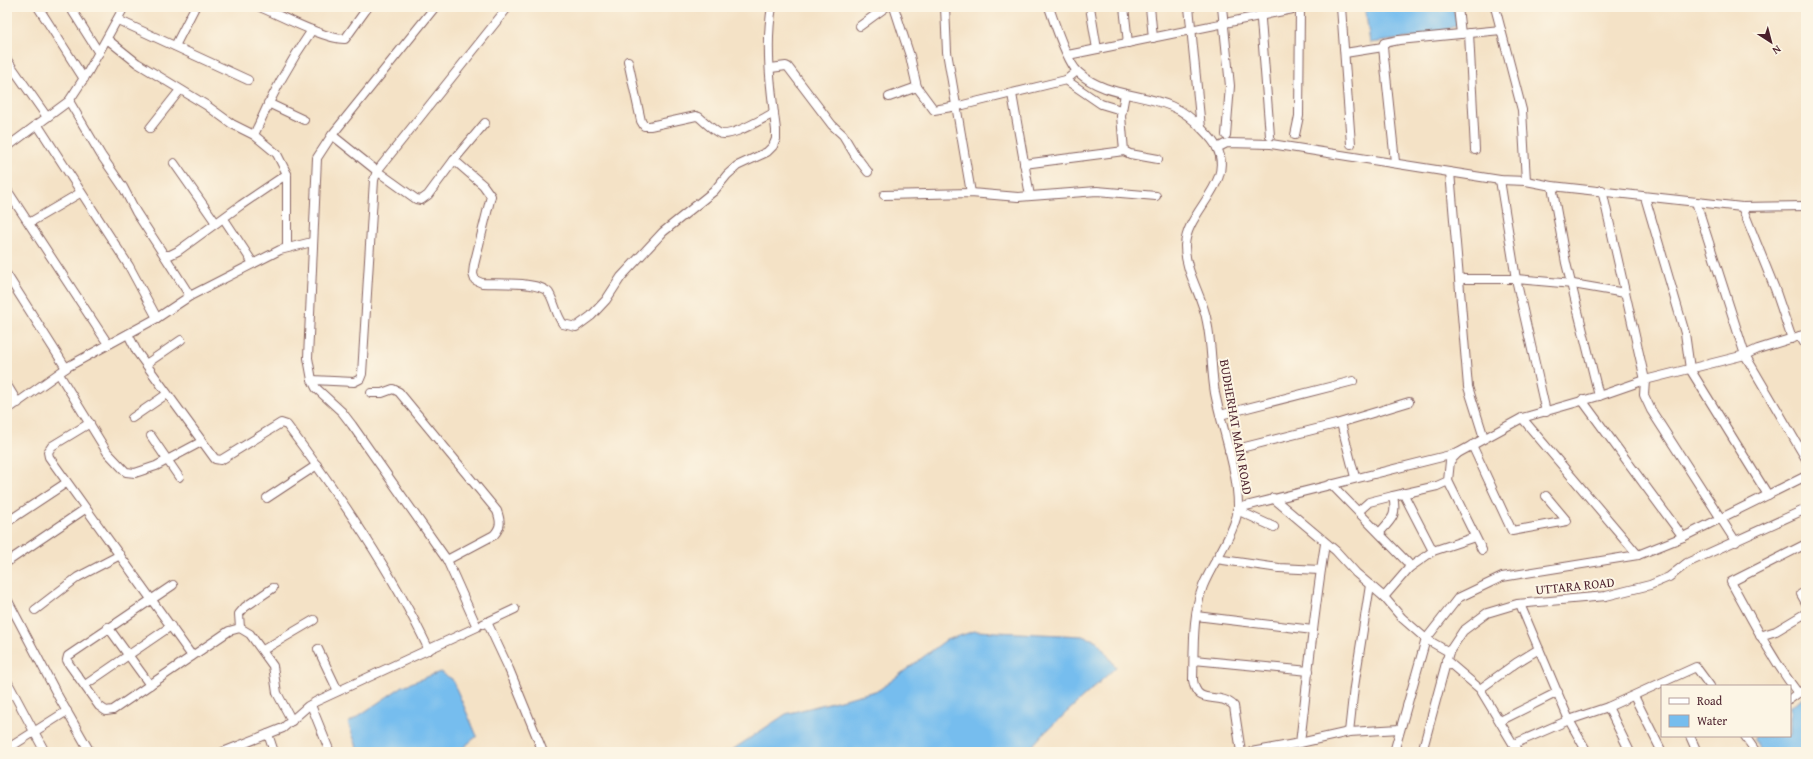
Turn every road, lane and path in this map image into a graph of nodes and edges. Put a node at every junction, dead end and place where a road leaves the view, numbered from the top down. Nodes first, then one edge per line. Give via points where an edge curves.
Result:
1 (38, 7) edge
2 (70, 7) edge
3 (124, 7) edge
4 (195, 7) edge
5 (260, 7) edge
6 (368, 7) edge
7 (435, 7) edge
8 (508, 7) edge
9 (772, 7) edge
10 (886, 7) edge
11 (894, 7) edge
12 (945, 7) edge
13 (1049, 7) edge
14 (1090, 7) edge
15 (1124, 7) edge
16 (1150, 7) edge
17 (1189, 7) edge
18 (1222, 7) edge
19 (1260, 7) edge
20 (1300, 7) edge
21 (1303, 7) edge
22 (1341, 7) edge
23 (1458, 7) edge
24 (1495, 7) edge
25 (1261, 16) junction
26 (118, 20) junction
27 (1224, 24) junction
28 (860, 26) dead end
29 (312, 30) junction
30 (1193, 30) junction
31 (1501, 30) junction
32 (1465, 33) junction
33 (1153, 38) junction
34 (107, 39) junction
35 (1128, 43) junction
36 (175, 46) junction
37 (1383, 47) junction
38 (1097, 49) junction
39 (99, 53) junction
40 (1345, 53) junction
41 (1068, 55) junction
42 (7, 60) edge
43 (628, 61) dead end
44 (771, 68) junction
45 (1077, 71) junction
46 (10, 73) edge
47 (84, 79) junction
48 (248, 80) dead end
49 (1066, 80) junction
50 (917, 87) junction
51 (180, 90) junction
52 (1012, 94) junction
53 (1125, 94) junction
54 (889, 97) dead end
55 (69, 101) junction
56 (268, 103) junction
57 (957, 105) junction
58 (1121, 110) junction
59 (774, 113) junction
60 (47, 117) junction
61 (304, 120) dead end
62 (485, 123) dead end
63 (37, 124) junction
64 (150, 128) dead end
65 (1201, 128) junction
66 (1226, 134) dead end
67 (254, 135) junction
68 (332, 135) junction
69 (1295, 135) dead end
70 (1270, 136) dead end
71 (1351, 144) dead end
72 (7, 146) edge
73 (1217, 148) junction
74 (1475, 150) dead end
75 (1124, 151) junction
76 (1158, 159) dead end
77 (454, 160) junction
78 (1395, 162) junction
79 (174, 163) dead end
80 (1024, 164) junction
81 (377, 171) junction
82 (868, 172) dead end
83 (1450, 172) junction
84 (287, 174) junction
85 (1500, 180) junction
86 (1526, 181) junction
87 (1552, 186) junction
88 (7, 190) edge
89 (1602, 190) junction
90 (80, 193) junction
91 (971, 193) junction
92 (884, 195) dead end
93 (1030, 196) junction
94 (1156, 196) dead end
95 (1645, 197) junction
96 (1696, 202) junction
97 (1742, 207) junction
98 (1805, 208) edge
99 (226, 222) dead end
100 (29, 223) junction
101 (216, 223) junction
102 (312, 242) junction
103 (287, 248) junction
104 (164, 255) junction
105 (253, 263) junction
106 (7, 274) edge
107 (1459, 279) junction
108 (1516, 279) junction
109 (1573, 284) junction
110 (1625, 293) junction
111 (190, 296) junction
112 (157, 318) junction
113 (128, 334) junction
114 (1799, 336) edge
115 (181, 340) dead end
116 (108, 344) junction
117 (1806, 346) edge
118 (1745, 355) junction
119 (146, 364) junction
120 (1690, 369) junction
121 (63, 371) junction
122 (312, 380) junction
123 (1645, 380) junction
124 (1353, 381) dead end
125 (7, 385) edge
126 (371, 393) dead end
127 (167, 394) junction
128 (1599, 396) junction
129 (1582, 400) junction
130 (1409, 402) dead end
131 (18, 403) junction
132 (7, 410) edge
133 (1546, 412) junction
134 (1220, 415) junction
135 (132, 418) dead end
136 (1522, 418) junction
137 (90, 423) junction
138 (1341, 423) junction
139 (151, 436) dead end
140 (1484, 438) junction
141 (201, 442) junction
142 (1472, 445) junction
143 (1228, 451) junction
144 (1458, 453) junction
145 (1806, 459) edge
146 (168, 460) junction
147 (317, 465) junction
148 (1806, 476) edge
149 (179, 477) dead end
150 (1355, 477) junction
151 (1448, 481) junction
152 (66, 483) junction
153 (1331, 484) junction
154 (1403, 493) junction
155 (1768, 495) junction
156 (1393, 496) junction
157 (1546, 496) dead end
158 (267, 498) dead end
159 (1273, 498) junction
160 (85, 509) junction
161 (1238, 509) junction
162 (1806, 509) edge
163 (1359, 511) junction
164 (1721, 518) junction
165 (7, 522) edge
166 (1274, 527) dead end
167 (1380, 532) junction
168 (1475, 537) junction
169 (1683, 538) junction
170 (1736, 542) junction
171 (1325, 544) junction
172 (1806, 544) edge
173 (1482, 550) dead end
174 (1433, 551) junction
175 (120, 555) junction
176 (1638, 555) junction
177 (1216, 559) junction
178 (447, 560) junction
179 (7, 562) edge
180 (1409, 568) junction
181 (1320, 570) junction
182 (173, 585) dead end
183 (1370, 585) junction
184 (273, 588) dead end
185 (1801, 594) dead end
186 (1384, 597) junction
187 (151, 598) junction
188 (7, 599) edge
189 (1806, 603) edge
190 (1520, 604) junction
191 (515, 609) dead end
192 (35, 610) dead end
193 (1806, 613) edge
194 (1196, 616) junction
195 (314, 620) dead end
196 (487, 622) junction
197 (171, 626) junction
198 (108, 627) junction
199 (477, 627) junction
200 (240, 628) junction
201 (1313, 630) junction
202 (1760, 636) junction
203 (1426, 639) junction
204 (1539, 649) junction
205 (263, 650) junction
206 (318, 650) dead end
207 (429, 650) junction
208 (1449, 652) junction
209 (128, 655) junction
210 (192, 656) junction
211 (1194, 660) junction
212 (1446, 660) junction
213 (1309, 671) junction
214 (7, 680) edge
215 (1666, 683) edge
216 (85, 685) junction
217 (150, 685) junction
218 (1661, 685) edge
219 (1709, 685) edge
220 (1480, 689) junction
221 (338, 691) junction
222 (1802, 691) edge
223 (1558, 692) junction
224 (1634, 696) junction
225 (1791, 698) edge
226 (311, 705) junction
227 (1608, 707) junction
228 (67, 711) junction
229 (1569, 720) junction
230 (292, 721) junction
231 (1500, 721) junction
232 (1400, 729) junction
233 (1349, 732) junction
234 (34, 733) junction
235 (268, 734) junction
236 (1690, 737) edge
237 (1746, 737) edge
238 (1300, 743) junction
239 (1514, 744) junction
240 (7, 749) edge
241 (45, 752) edge
242 (90, 752) edge
243 (223, 752) edge
244 (274, 752) edge
245 (330, 752) edge
246 (543, 752) edge
247 (1241, 752) edge
248 (1252, 752) edge
249 (1394, 752) edge
250 (1422, 752) edge
251 (1518, 752) edge
252 (1587, 752) edge
253 (1630, 752) edge
254 (1662, 752) edge
255 (1697, 752) edge
256 (1756, 752) edge

1 - 47 street
2 - 39 street
3 - 26 street
4 - 36 street
5 - 29 street
6 - 29 street via 345,39
7 - 68 street
8 - 81 street
9 - 44 street via 769,24
10 - 28 street
11 - 50 street
12 - 57 street via 947,52
13 - 41 street
14 - 38 street
15 - 35 street
16 - 33 street
17 - 30 street
18 - 27 street
19 - 25 street
20 - 21 street
20 - 25 street
20 - 69 street via 1300,116
22 - 40 street
23 - 32 street
24 - 31 street
25 - 27 street
25 - 70 street
26 - 34 street
26 - 36 street
27 - 30 street
27 - 66 street via 1230,86
29 - 56 street via 297,51
30 - 33 street
30 - 65 street
31 - 32 street
31 - 86 street via 1522,110
32 - 37 street via 1386,42
32 - 74 street
33 - 35 street
34 - 39 street
34 - 51 street via 137,63
35 - 38 street
36 - 48 street
37 - 40 street
37 - 78 street
38 - 41 street
39 - 47 street
40 - 71 street
41 - 45 street
42 - 46 street
43 - 59 street via 640,121 644,126 696,116 720,134 725,134
44 - 59 street
44 - 82 street via 788,67 832,125 843,135
45 - 49 street
45 - 53 street via 1096,84
46 - 60 street
47 - 55 street
49 - 52 street
49 - 58 street via 1101,104
50 - 54 street
50 - 57 street via 934,110
51 - 64 street
51 - 67 street via 232,124
52 - 57 street
52 - 80 street
53 - 58 street
53 - 65 street via 1171,106 1194,120
55 - 60 street
55 - 104 street
56 - 61 street
56 - 67 street
57 - 91 street
58 - 75 street
59 - 77 street via 776,139 773,146 767,152 738,166 714,191 663,232 621,277 592,316 576,327 563,324 551,298 543,288 533,285 482,283 476,280 473,274 474,265 491,196 483,185
60 - 63 street
62 - 77 street
63 - 72 street
63 - 90 street
65 - 73 street
67 - 84 street via 277,154
68 - 81 street
68 - 102 street via 317,158
73 - 78 street via 1227,143 1271,144
73 - 134 street, BUDHERHAT MAIN ROAD via 1220,156 1219,179 1194,217 1185,244 1186,261 1207,322 1212,376
75 - 76 street
75 - 80 street
77 - 81 street via 428,195 420,200
78 - 83 street
79 - 101 street
80 - 93 street
81 - 122 street via 374,180 362,374 354,382
83 - 85 street
83 - 107 street
84 - 101 street
84 - 103 street
85 - 86 street
85 - 108 street
86 - 87 street
87 - 89 street
87 - 109 street via 1566,263
88 - 100 street
89 - 95 street
89 - 110 street
90 - 100 street
90 - 112 street via 129,266
91 - 92 street
91 - 93 street
93 - 94 street via 1097,191
95 - 96 street
95 - 120 street via 1684,333
96 - 97 street
96 - 118 street
97 - 98 street
97 - 114 street via 1775,289
99 - 105 street
100 - 116 street
101 - 104 street via 173,254
102 - 103 street
102 - 122 street via 308,358
103 - 105 street
104 - 111 street
105 - 111 street
106 - 121 street
107 - 108 street
107 - 140 street via 1468,387
108 - 109 street
108 - 133 street
109 - 110 street
109 - 128 street
110 - 123 street
111 - 112 street
112 - 113 street
113 - 116 street
113 - 119 street
114 - 117 street
114 - 118 street
115 - 119 street
116 - 121 street
118 - 120 street
118 - 145 street
119 - 127 street
120 - 123 street
120 - 155 street
121 - 131 street
121 - 137 street
122 - 178 street via 323,396 342,412 352,425
123 - 128 street
123 - 164 street via 1644,395 1651,410
124 - 134 street
125 - 131 street
126 - 178 street via 382,394 393,389 399,392 497,511 501,521 494,535
127 - 135 street
127 - 141 street
128 - 129 street
129 - 133 street
129 - 169 street
130 - 138 street
131 - 132 street
133 - 136 street
134 - 143 street, BUDHERHAT MAIN ROAD
136 - 140 street
136 - 176 street
137 - 146 street via 107,452 126,472 135,473
137 - 152 street via 52,446 48,452
138 - 143 street
138 - 150 street
139 - 146 street
140 - 142 street
141 - 146 street
141 - 147 street via 215,459 222,460 281,423 287,425
142 - 144 street
142 - 157 street via 1512,530 1567,521
143 - 161 street, BUDHERHAT MAIN ROAD
144 - 150 street
144 - 151 street via 1450,461
146 - 149 street
147 - 158 street
147 - 207 street via 408,606
148 - 155 street
150 - 153 street
151 - 154 street
151 - 168 street
152 - 160 street
152 - 165 street
153 - 159 street
153 - 163 street
154 - 156 street
154 - 174 street
155 - 164 street
156 - 163 street via 1369,502
156 - 167 street via 1396,510
159 - 161 street
159 - 171 street
160 - 175 street
160 - 179 street
161 - 166 street
161 - 177 street, BUDHERHAT MAIN ROAD via 1233,526
162 - 170 street, UTTARA ROAD
163 - 167 street
164 - 169 street
164 - 170 street
167 - 180 street via 1408,563
168 - 173 street
168 - 174 street
169 - 176 street
170 - 190 street, UTTARA ROAD via 1687,564 1669,577 1631,591 1606,596
171 - 181 street
171 - 183 street
172 - 202 street via 1731,582
174 - 180 street
175 - 187 street
175 - 192 street via 78,577
176 - 203 street via 1502,577 1458,598
177 - 181 street via 1279,568
177 - 194 street, BUDHERHAT MAIN ROAD via 1203,585
178 - 199 street
180 - 186 street
181 - 201 street
182 - 187 street
183 - 186 street
183 - 233 street
184 - 200 street via 239,614
185 - 189 street
186 - 203 street via 1402,618
187 - 197 street
187 - 198 street
188 - 228 street
190 - 204 street
190 - 208 street, UTTARA ROAD via 1487,613 1463,631
191 - 196 street
193 - 202 street via 1776,631
194 - 201 street
194 - 211 street, BUDHERHAT MAIN ROAD
195 - 205 street
196 - 199 street
196 - 246 street
197 - 209 street
197 - 210 street
198 - 209 street
198 - 216 street via 68,656 69,664
199 - 207 street
200 - 205 street via 247,631
200 - 210 street via 229,631
201 - 213 street
202 - 222 street via 1788,680
203 - 208 street
203 - 232 street
204 - 220 street
204 - 223 street
205 - 230 street via 273,666 277,693
206 - 221 street
207 - 221 street
208 - 212 street, UTTARA ROAD
209 - 216 street
209 - 217 street
210 - 217 street
211 - 213 street
211 - 247 street, BUDHERHAT MAIN ROAD via 1195,691 1198,695 1229,701 1234,706
212 - 220 street
212 - 250 street, UTTARA ROAD
213 - 238 street
214 - 234 street
215 - 219 street via 1696,667
216 - 217 street via 99,706 106,711 113,710
218 - 224 street
220 - 231 street
221 - 226 street
222 - 225 street
223 - 229 street
223 - 231 street
224 - 227 street
224 - 254 street
226 - 230 street
226 - 245 street
227 - 229 street
227 - 253 street
228 - 234 street
228 - 242 street
229 - 239 street
229 - 252 street
230 - 235 street
231 - 239 street
232 - 233 street
232 - 249 street
233 - 238 street
234 - 240 street
234 - 241 street
235 - 243 street
235 - 244 street
236 - 255 street
237 - 256 street
238 - 248 street
239 - 251 street

